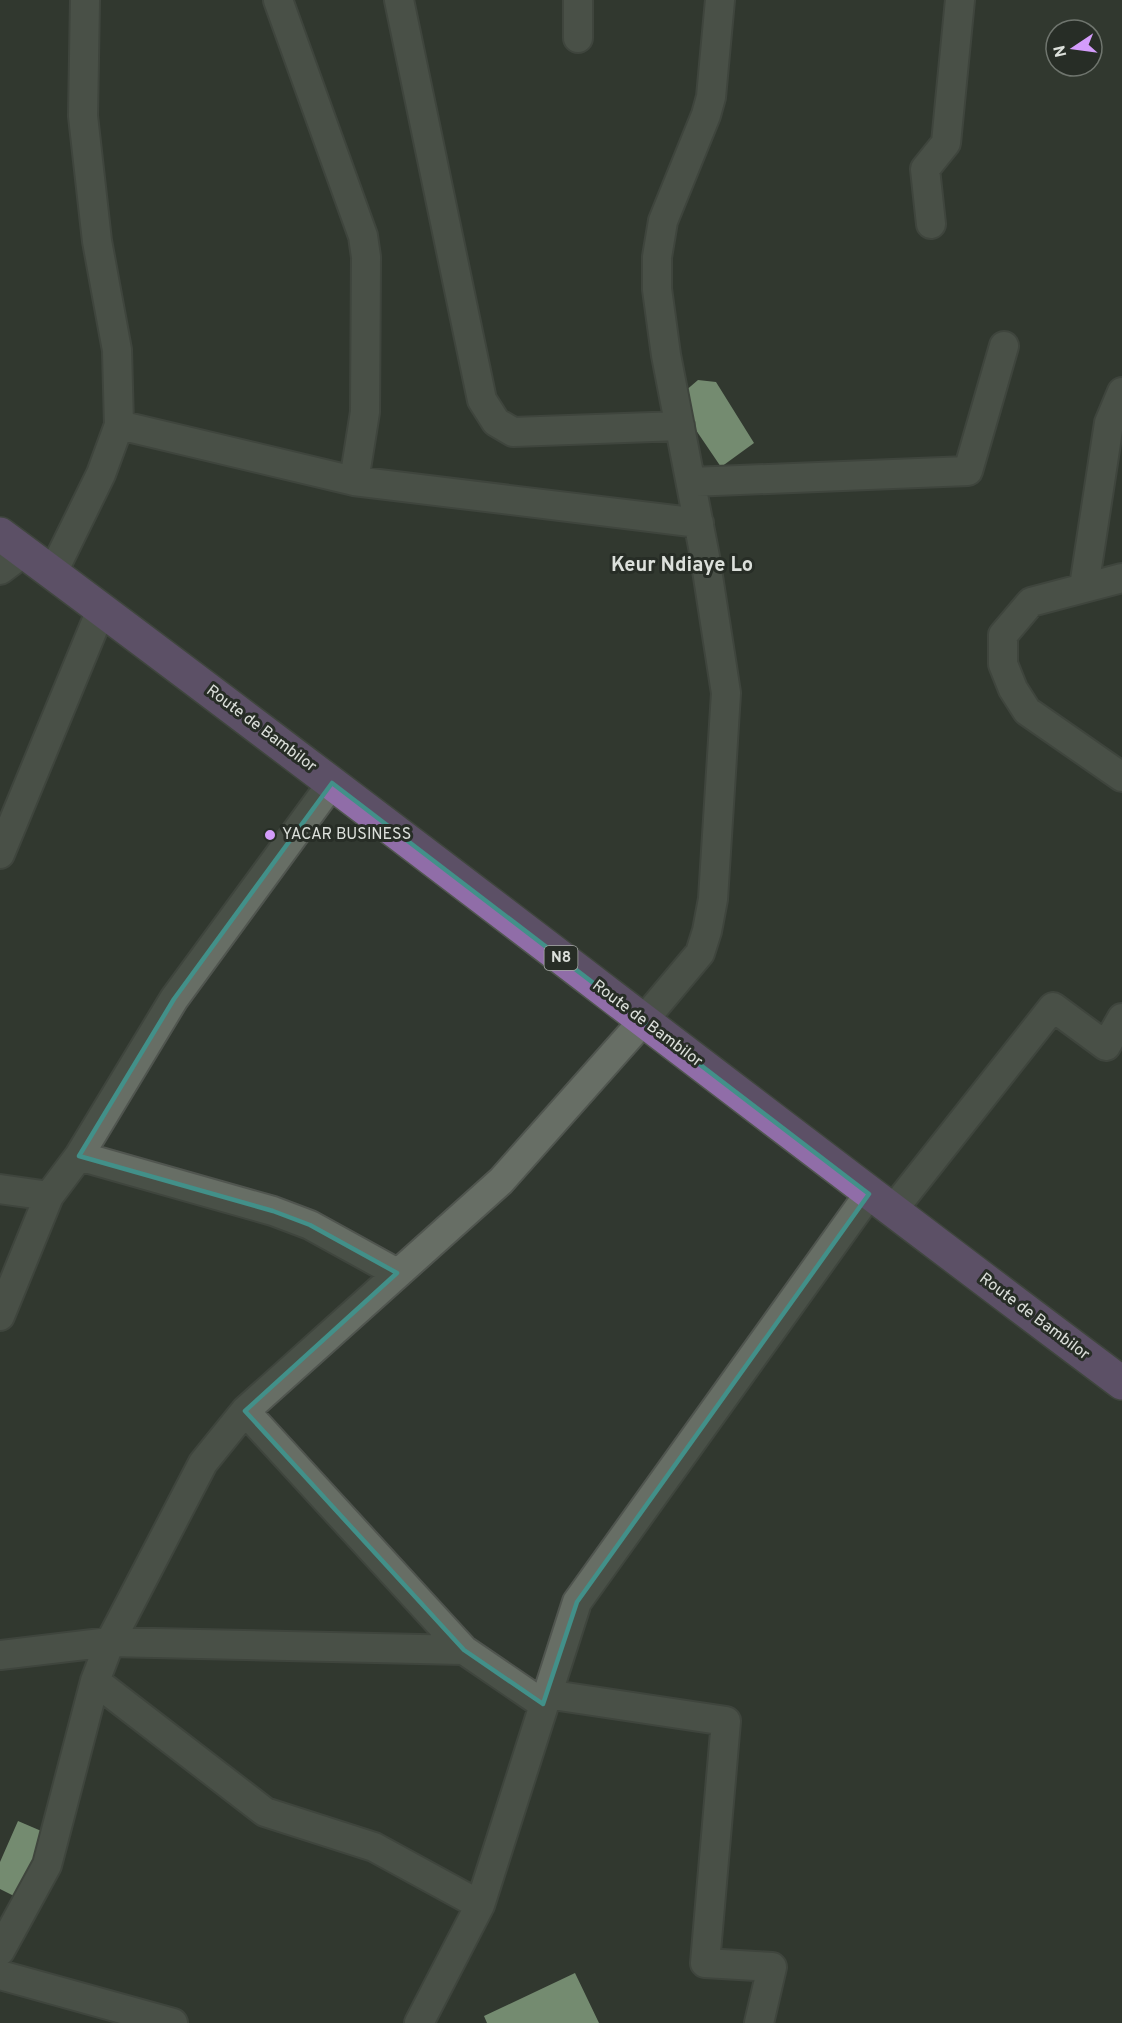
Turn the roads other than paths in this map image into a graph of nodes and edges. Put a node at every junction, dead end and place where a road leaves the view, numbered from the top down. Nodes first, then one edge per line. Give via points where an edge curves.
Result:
1 (86, 0) edge
2 (278, 0) edge
3 (399, 0) edge
4 (578, 0) edge
5 (720, 0) edge
6 (960, 0) edge
7 (578, 38) dead end
8 (931, 224) dead end
9 (1004, 346) dead end
10 (1122, 392) edge
11 (119, 425) junction
12 (680, 426) junction
13 (354, 481) junction
14 (691, 482) junction
15 (699, 523) junction
16 (8, 552) edge
17 (52, 574) junction
18 (1122, 578) edge
19 (1084, 587) junction
20 (100, 609) junction
21 (1122, 777) edge
22 (332, 783) junction
23 (0, 854) edge
24 (1122, 1018) edge
25 (643, 1021) junction
26 (79, 1156) junction
27 (0, 1189) edge
28 (49, 1196) junction
29 (881, 1203) junction
30 (397, 1273) junction
31 (0, 1316) edge
32 (1122, 1383) edge
33 (245, 1411) junction
34 (110, 1642) junction
35 (464, 1650) junction
36 (0, 1656) edge
37 (95, 1681) junction
38 (544, 1699) junction
39 (480, 1905) junction
40 (0, 1951) edge
41 (0, 1975) edge
42 (173, 2023) edge
43 (419, 2023) edge
44 (759, 2023) edge

1 - 11 street via 82,116 97,241 117,350
2 - 13 street via 363,236 365,412
3 - 12 street via 482,400 496,422 513,432
4 - 7 street
5 - 12 street via 711,97 663,221 657,257 657,289
6 - 8 street via 946,143 925,169
9 - 14 street via 968,471
10 - 19 street via 1109,423
11 - 13 street
11 - 17 street via 101,474
12 - 14 street
13 - 15 street
14 - 15 street
15 - 25 street via 726,693 713,898 700,953
16 - 17 main road, Route de Bambilor / N8
17 - 20 main road, Route de Bambilor / N8
18 - 19 street
19 - 21 street via 1031,602 1003,635 1003,664 1027,711
20 - 22 main road, Route de Bambilor / N8
20 - 23 street
22 - 25 main road, Route de Bambilor / N8
22 - 26 street via 174,999
24 - 29 street via 1106,1046 1053,1007
25 - 29 main road, Route de Bambilor / N8
25 - 30 street via 501,1181
26 - 28 street
26 - 30 street via 273,1211 310,1225
27 - 28 street
28 - 31 street
29 - 32 main road, Route de Bambilor / N8
29 - 38 street via 577,1602
30 - 33 street
33 - 34 street via 203,1463
33 - 35 street
34 - 35 street
34 - 36 street
34 - 37 street
35 - 38 street
37 - 39 street via 266,1812 374,1846
37 - 40 street via 47,1865
38 - 39 street
38 - 44 street via 726,1721 705,1963 772,1967
39 - 43 street
41 - 42 street

